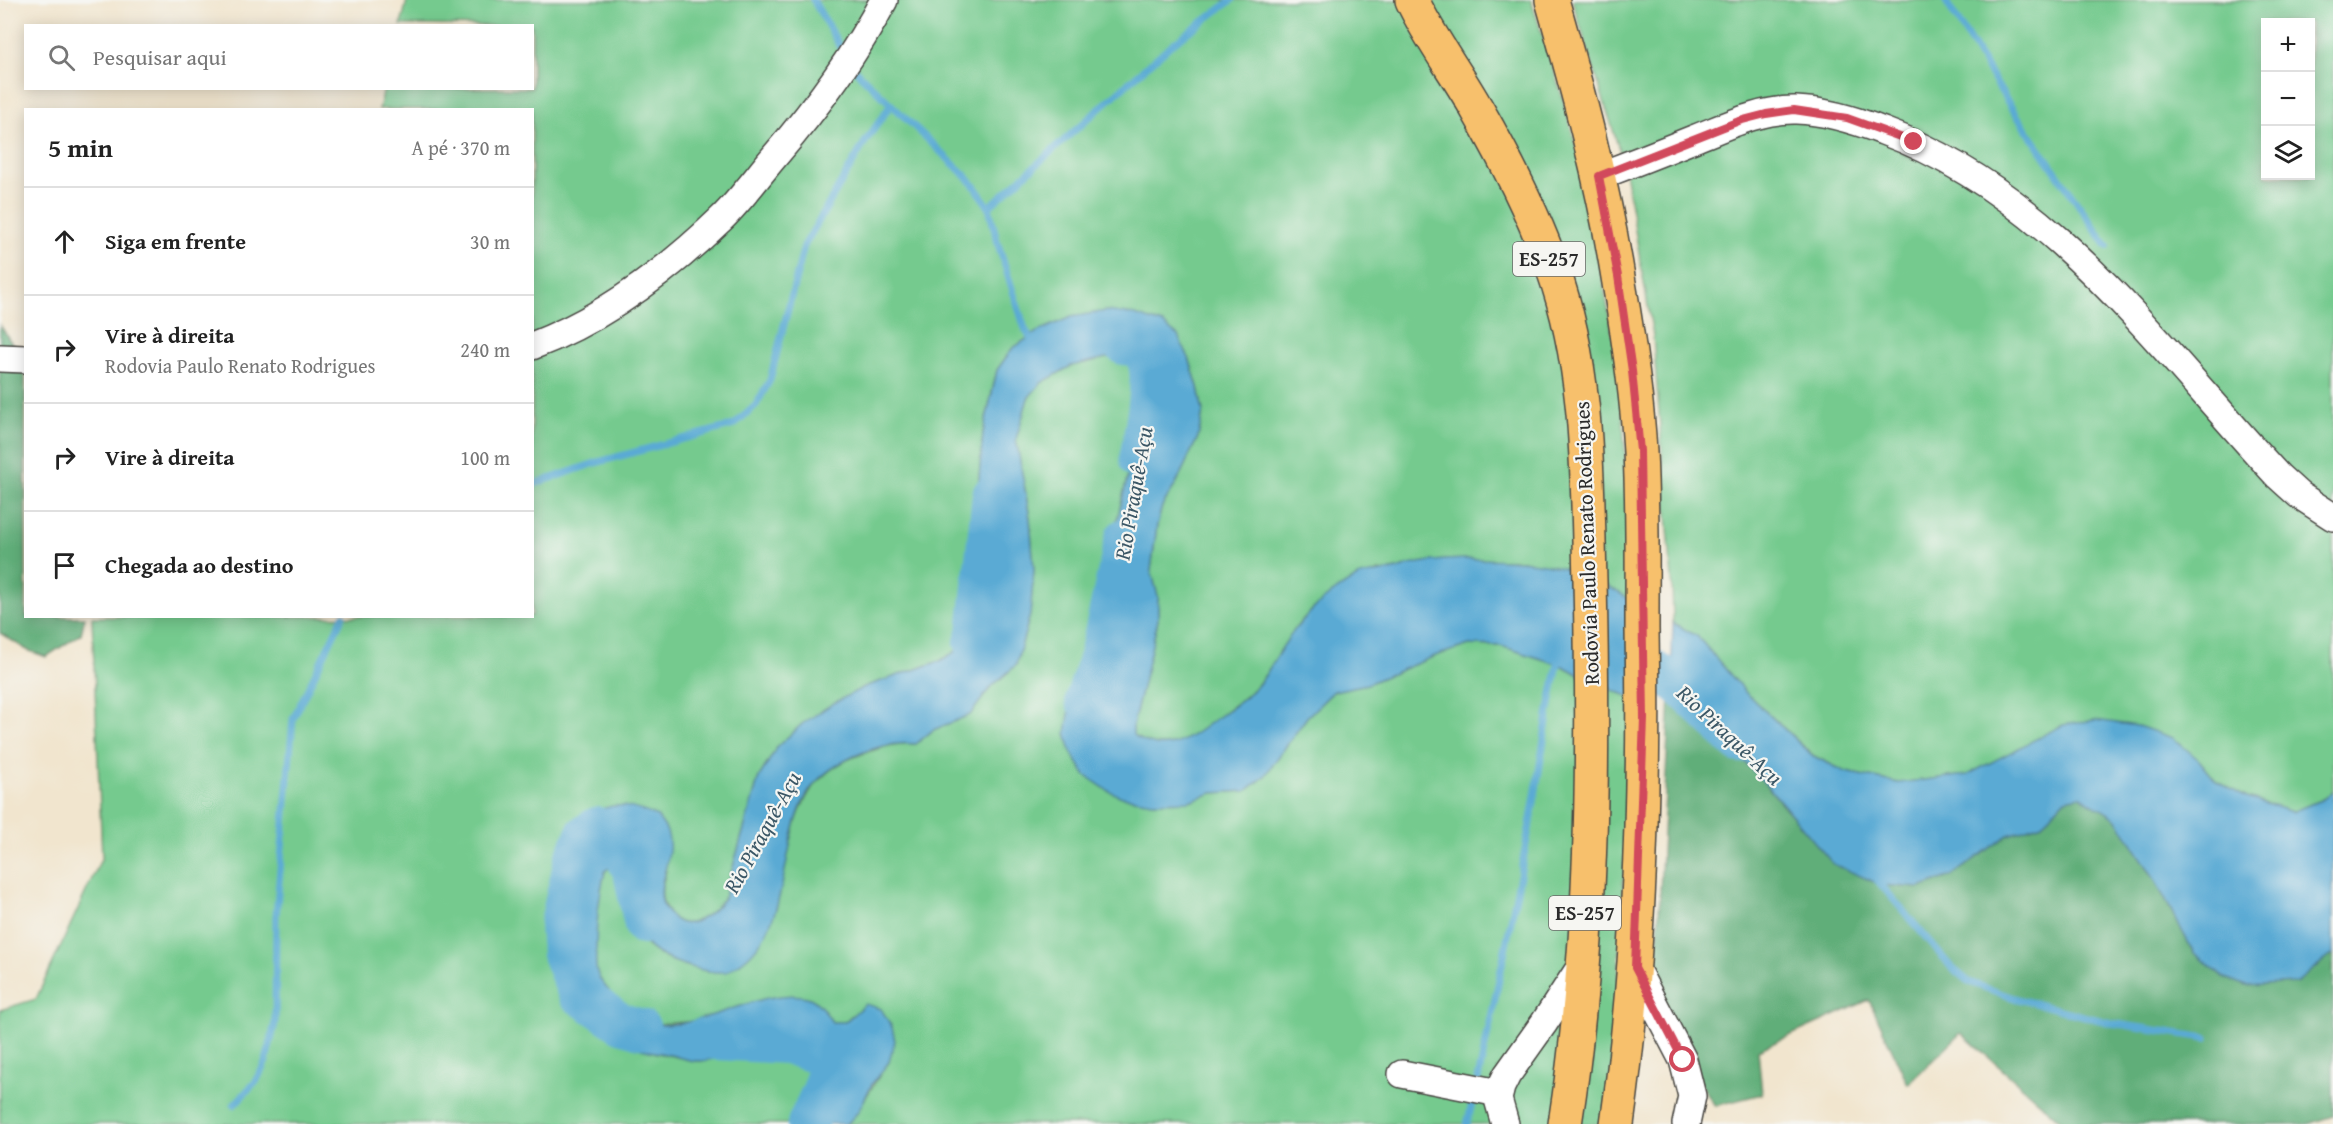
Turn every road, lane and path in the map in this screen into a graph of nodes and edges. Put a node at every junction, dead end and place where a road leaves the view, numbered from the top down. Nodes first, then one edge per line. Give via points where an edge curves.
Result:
1 (884, 0) edge
2 (1412, 0) edge
3 (1552, 0) edge
4 (1599, 176) junction
5 (534, 345) edge
6 (0, 358) edge
7 (24, 359) edge
8 (2333, 517) edge
9 (1583, 963) junction
10 (1635, 968) junction
11 (1402, 1074) dead end
12 (1499, 1093) junction
13 (1505, 1124) edge
14 (1565, 1124) edge
15 (1617, 1124) edge
16 (1686, 1124) edge

1 - 5 street via 862,40 812,112 723,218 664,270 617,302 559,336
2 - 9 main road, Rodovia Paulo Renato Rodrigues / ES-257 via 1479,111 1522,198 1553,269 1580,374 1587,455 1593,701
3 - 4 main road, ES-257
4 - 8 street via 1739,121 1794,110 1847,118 1914,142 2009,198 2077,258 2158,340 2278,476
4 - 10 main road, ES-257 via 1618,276 1640,451 1644,718
6 - 7 street
9 - 12 street via 1507,1075
9 - 14 main road, Rodovia Paulo Renato Rodrigues / ES-257
10 - 15 main road, ES-257
10 - 16 street via 1683,1060 1692,1096
11 - 12 street
12 - 13 street

